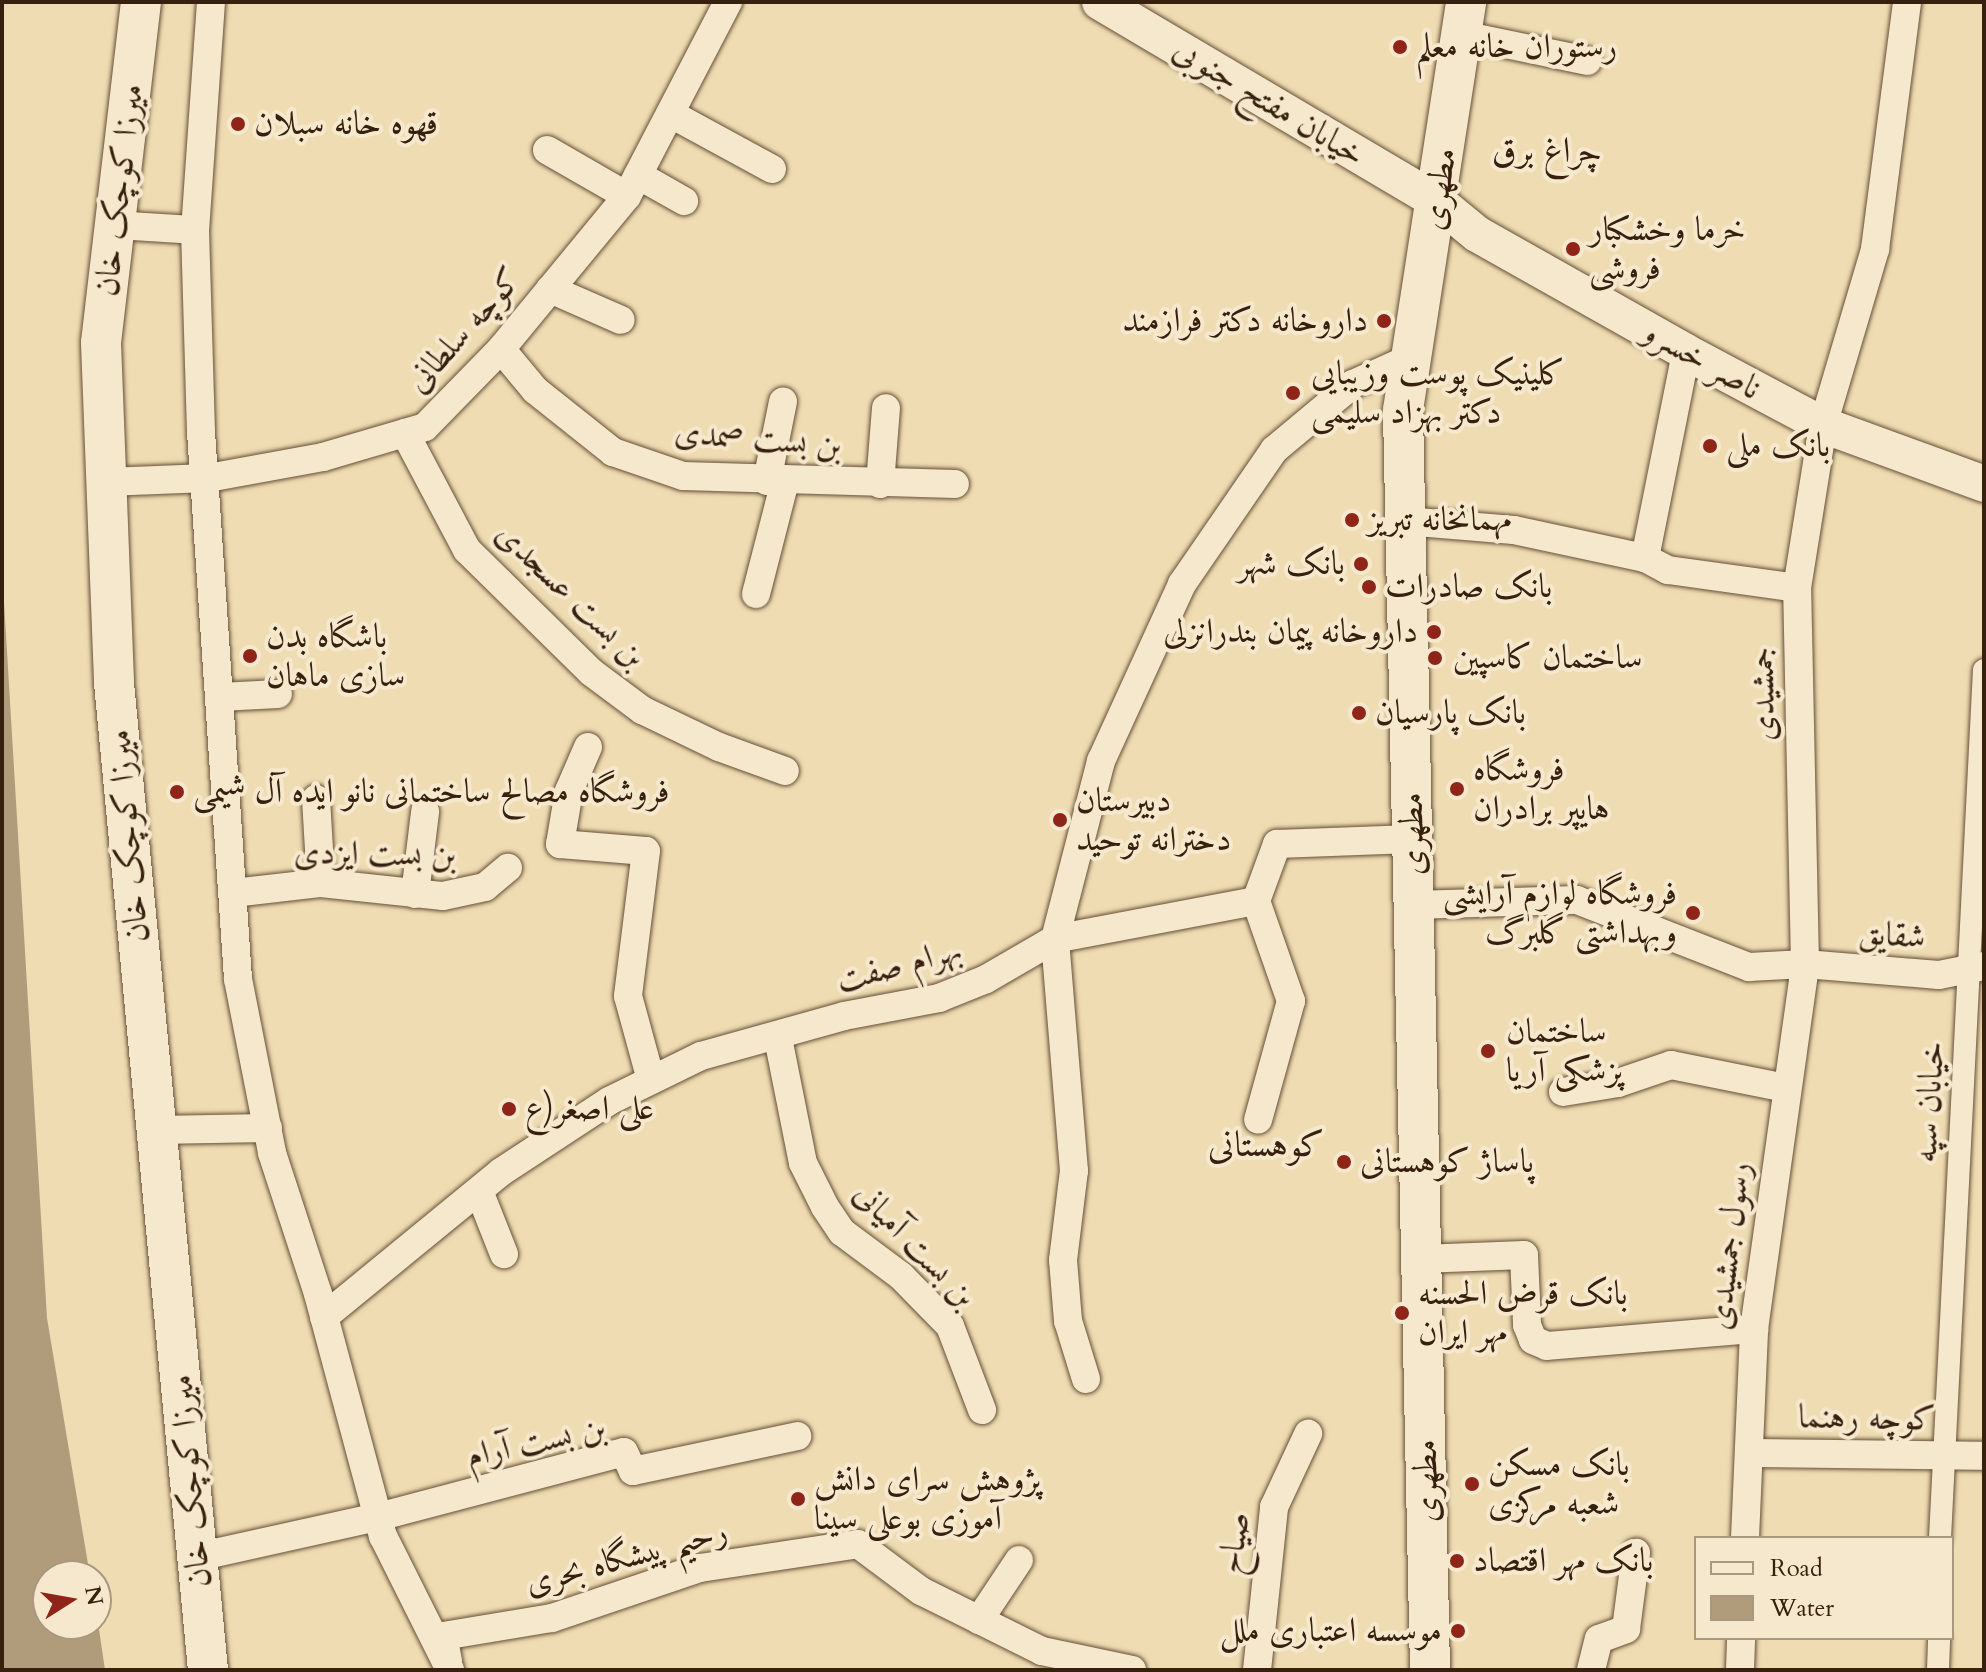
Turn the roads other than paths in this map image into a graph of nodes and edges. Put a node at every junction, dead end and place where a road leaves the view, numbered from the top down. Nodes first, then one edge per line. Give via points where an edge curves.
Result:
1 (141, 2) edge
2 (211, 2) edge
3 (1907, 2) edge
4 (725, 3) edge
5 (1109, 5) edge
6 (1464, 18) edge
7 (1587, 61) dead end
8 (671, 114) junction
9 (547, 150) dead end
10 (772, 169) dead end
11 (633, 185) junction
12 (684, 201) dead end
13 (1438, 202) junction
14 (115, 225) junction
15 (195, 230) junction
16 (550, 289) junction
17 (621, 320) dead end
18 (501, 349) junction
19 (1686, 352) junction
20 (1411, 358) junction
21 (783, 402) dead end
22 (886, 408) dead end
23 (1823, 425) junction
24 (405, 433) junction
25 (208, 478) junction
26 (776, 481) junction
27 (106, 482) junction
28 (880, 484) junction
29 (955, 484) dead end
30 (1984, 484) edge
31 (1405, 521) junction
32 (1645, 558) junction
33 (1797, 588) junction
34 (756, 594) dead end
35 (1984, 670) edge
36 (278, 694) dead end
37 (220, 697) junction
38 (588, 747) dead end
39 (785, 771) dead end
40 (316, 799) dead end
41 (425, 812) dead end
42 (1412, 839) junction
43 (508, 868) dead end
44 (321, 883) junction
45 (233, 893) junction
46 (415, 894) junction
47 (1256, 901) junction
48 (1414, 905) junction
49 (1055, 939) junction
50 (1805, 964) junction
51 (1978, 965) edge
52 (778, 1038) junction
53 (651, 1080) junction
54 (1786, 1088) junction
55 (1563, 1092) dead end
56 (1258, 1120) dead end
57 (268, 1128) junction
58 (156, 1130) junction
59 (479, 1191) junction
60 (504, 1254) dead end
61 (1421, 1259) junction
62 (324, 1317) junction
63 (1754, 1329) junction
64 (1086, 1379) dead end
65 (982, 1410) dead end
66 (1308, 1434) dead end
67 (797, 1436) dead end
68 (1749, 1453) junction
69 (1942, 1455) junction
70 (1984, 1456) edge
71 (378, 1517) junction
72 (1745, 1536) edge
73 (1940, 1536) edge
74 (1636, 1553) dead end
75 (197, 1557) junction
76 (1019, 1560) dead end
77 (979, 1620) junction
78 (1741, 1640) edge
79 (1939, 1640) edge
80 (1039, 1660) edge
81 (208, 1670) edge
82 (450, 1670) edge
83 (1132, 1670) edge
84 (1257, 1670) edge
85 (1430, 1670) edge
86 (1591, 1670) edge
87 (1740, 1670) edge
88 (1938, 1670) edge

1 - 14 main road, میرزا کوچک خان
2 - 15 street
3 - 23 street, جمشیدی via 1875,249
4 - 8 street, کوچه سلطانی
5 - 13 street, خیابان مفتح جنوبی
6 - 7 street
6 - 13 main road, مطهری
8 - 10 street
8 - 11 street, کوچه سلطانی
9 - 11 street
11 - 12 street
11 - 16 street, کوچه سلطانی
13 - 19 street, ناصر خسرو via 1477,234
13 - 20 main road, مطهری
14 - 15 street
14 - 27 main road, میرزا کوچک خان via 101,343
15 - 25 street via 201,432
16 - 17 street
16 - 18 street, کوچه سلطانی
18 - 24 street, کوچه سلطانی via 425,427
18 - 26 street, بن بست صمدی via 535,390 613,452 683,476
19 - 23 street, ناصر خسرو
19 - 32 street
20 - 31 main road, مطهری via 1403,410
20 - 49 street via 1353,384 1274,450 1182,584 1101,761
21 - 26 street
22 - 28 street
23 - 30 street, ناصر خسرو
23 - 33 street, جمشیدی
24 - 25 street, کوچه سلطانی via 323,457
24 - 39 street, بن بست عسجدی via 467,550 591,672 642,710
25 - 27 street, کوچه سلطانی
25 - 37 street
26 - 28 street, بن بست صمدی
26 - 34 street
27 - 58 main road, میرزا کوچک خان via 114,683
28 - 29 street, بن بست صمدی
31 - 32 street via 1514,530
31 - 42 main road, مطهری
32 - 33 street via 1668,570
33 - 50 street, جمشیدی
35 - 51 street, خیابان سپه
36 - 37 street
37 - 45 street
38 - 53 street via 569,791 560,844 646,851 628,996
40 - 44 street
41 - 46 street
42 - 47 street via 1277,844
42 - 48 main road, مطهری
43 - 46 street, بن بست ایزدی via 472,891
44 - 45 street, بن بست ایزدی
44 - 46 street, بن بست ایزدی
45 - 57 street via 238,979
47 - 49 street, بهرام صفت
47 - 56 street via 1291,1001
48 - 50 street, شقایق via 1577,900 1749,967
48 - 61 main road, مطهری
49 - 52 street, بهرام صفت via 986,979 939,998 844,1016
49 - 64 street via 1074,1171 1063,1260 1068,1321
50 - 51 street, شقایق via 1939,975
50 - 54 street, رسول جمشیدی
51 - 69 street, خیابان سپه
52 - 53 street, بهرام صفت via 701,1056
52 - 65 street, بن بست آمیانی via 803,1163 825,1207 842,1232 901,1276 950,1326
53 - 59 street, بهرام صفت via 553,1135
54 - 55 street via 1671,1065 1618,1083
54 - 63 street, رسول جمشیدی
57 - 58 street
57 - 62 street
58 - 75 main road, میرزا کوچک خان
59 - 60 street
59 - 62 street, بهرام صفت
61 - 63 street via 1524,1255 1527,1325 1533,1340 1547,1346
61 - 85 main road, مطهری
62 - 71 street
63 - 68 street, رسول جمشیدی
66 - 84 street, صیاح via 1274,1507
67 - 71 street, بن بست آرام via 633,1471 624,1452
68 - 69 street, کوچه رهنما
68 - 72 street, رسول جمشیدی
69 - 70 street, کوچه رهنما
69 - 73 street, خیابان سپه
71 - 75 street
71 - 82 street
74 - 86 street via 1626,1629 1599,1639
75 - 81 main road, میرزا کوچک خان
76 - 77 street
77 - 80 street, رحیم پیشگاه بحری
77 - 82 street, رحیم پیشگاه بحری via 921,1591 858,1544 700,1568 552,1618 443,1636
78 - 87 street
79 - 88 street
80 - 83 street, رحیم پیشگاه بحری

